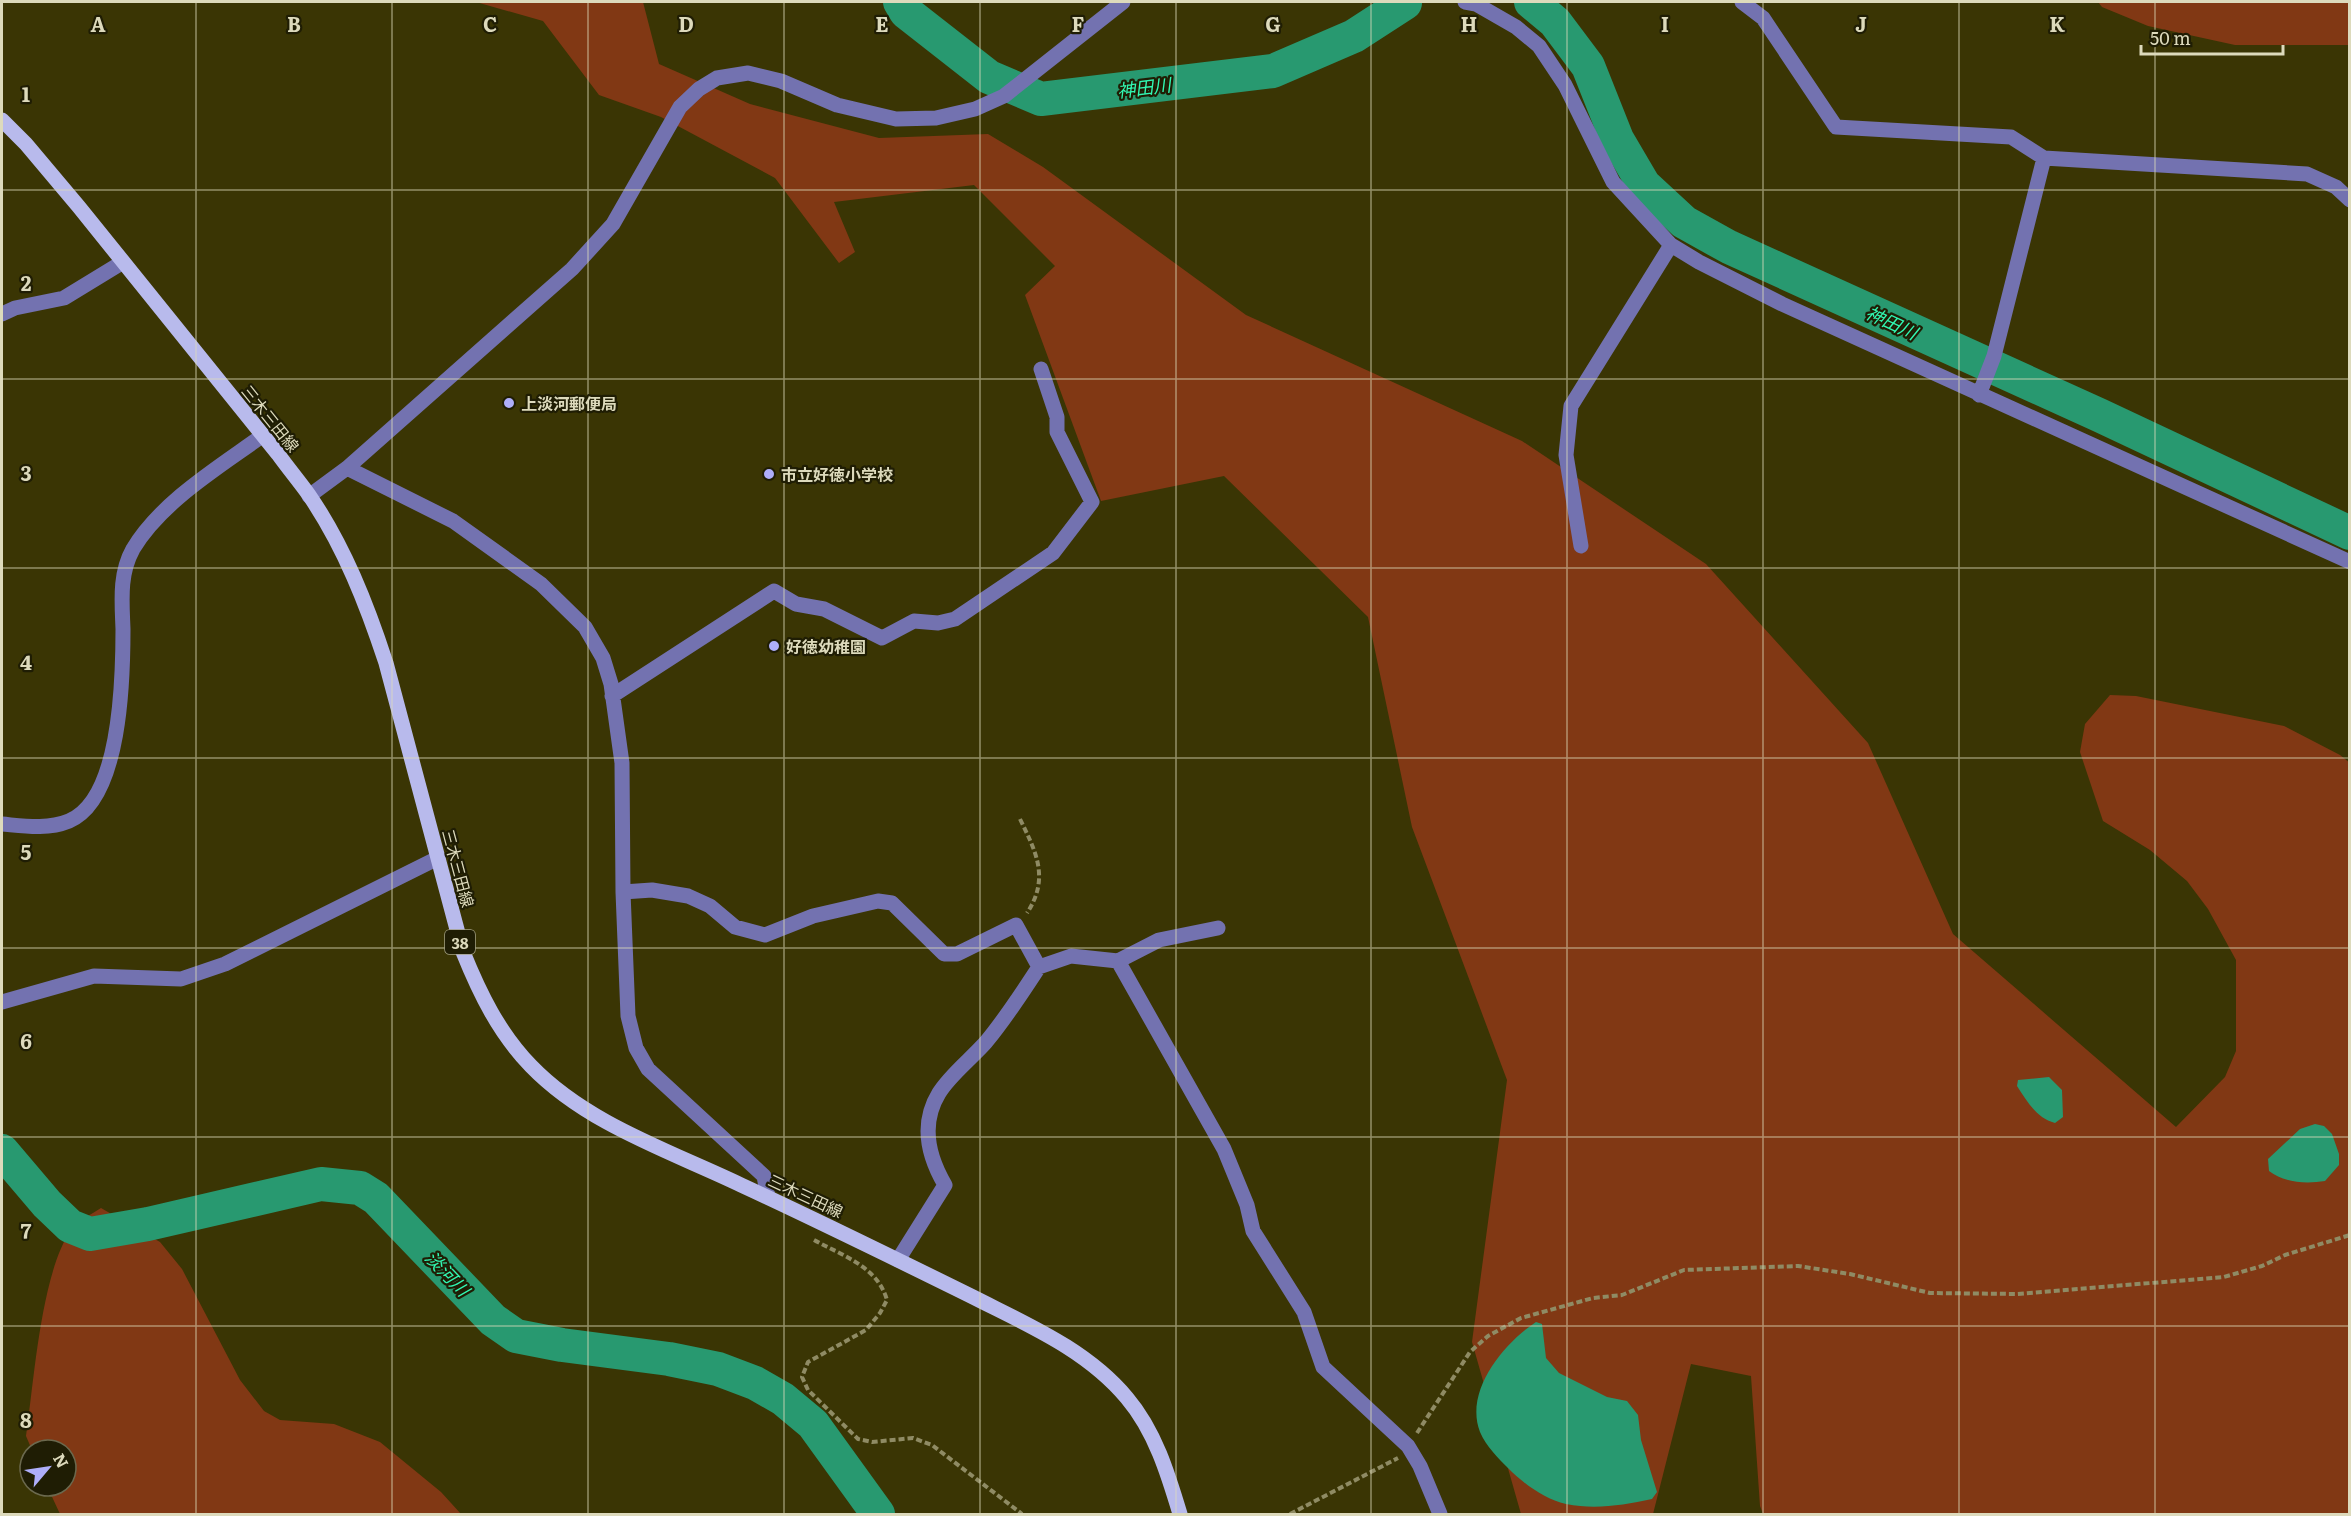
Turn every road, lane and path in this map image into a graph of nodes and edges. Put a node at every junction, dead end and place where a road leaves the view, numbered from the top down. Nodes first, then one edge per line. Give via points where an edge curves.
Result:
1 (1124, 2) edge
2 (1466, 2) edge
3 (1742, 2) edge
4 (2, 120) edge
5 (2044, 158) junction
6 (2349, 200) edge
7 (1671, 245) junction
8 (123, 262) junction
9 (2, 314) edge
10 (1041, 369) dead end
11 (1979, 395) junction
12 (262, 436) junction
13 (347, 468) junction
14 (309, 496) junction
15 (1581, 546) dead end
16 (2349, 562) edge
17 (612, 696) junction
18 (1020, 819) dead end
19 (2, 824) edge
20 (438, 858) junction
21 (623, 892) junction
22 (1016, 925) junction
23 (1218, 928) dead end
24 (1118, 961) junction
25 (1039, 967) junction
26 (2, 1002) edge
27 (768, 1197) junction
28 (811, 1217) junction
29 (2349, 1235) edge
30 (898, 1260) junction
31 (1408, 1446) junction
32 (1022, 1515) edge
33 (1180, 1515) edge
34 (1290, 1515) edge
35 (1440, 1515) edge

1 - 13 street via 1004,96 975,109 936,118 896,119 837,105 781,81 748,73 717,78 680,107 613,224 572,269
2 - 7 street via 1516,27 1539,46 1565,85 1613,182
3 - 5 street via 1763,18 1836,127 2011,137
4 - 8 main road, 三木三田線 / 38
5 - 6 street via 2307,174 2336,187
5 - 11 street via 1994,356
7 - 11 street via 1782,304
7 - 15 street via 1571,406 1566,455
8 - 9 street via 64,298
8 - 12 main road, 三木三田線 / 38
10 - 17 street via 1058,432 1092,502 1053,552 955,619 914,621 882,638 824,609 796,604 774,591
11 - 16 street
12 - 14 main road, 三木三田線 / 38
12 - 19 street via 155,520 132,550 121,587 120,709 105,778 92,804 71,821 48,827
13 - 14 street
13 - 17 street via 453,521 541,585 585,627 603,658
14 - 20 main road, 三木三田線 / 38 via 351,571 370,616
17 - 21 street via 622,763
18 - 22 path via 1037,854 1040,874 1029,911
20 - 26 street via 225,964 181,979 94,976
20 - 27 main road, 三木三田線 / 38 via 463,952 481,994 502,1030 531,1066 569,1100 616,1127
21 - 22 street via 652,890 688,896 710,906 735,927 765,935 813,916 878,901 892,903 944,954 957,954
21 - 27 street via 628,1016 636,1048 648,1069 764,1176
22 - 25 street
23 - 24 street via 1159,940
24 - 25 street via 1071,956
24 - 31 street via 1224,1149 1247,1205 1253,1231 1304,1312 1323,1367
25 - 30 street via 1006,1018 939,1092 930,1114 927,1138 934,1166 945,1185
27 - 28 main road, 三木三田線 / 38
28 - 30 main road, 三木三田線 / 38
28 - 32 path via 812,1239 870,1270 887,1300 866,1330 808,1362 802,1377 808,1390 858,1439 872,1442 913,1438 932,1445
29 - 31 path via 2224,1277 2017,1294 1930,1293 1798,1266 1684,1270 1622,1295 1593,1298 1521,1318 1488,1336 1470,1352
30 - 33 main road, 三木三田線 / 38 via 1022,1322 1100,1369 1129,1400 1153,1438
31 - 34 path via 1399,1457
31 - 35 street

